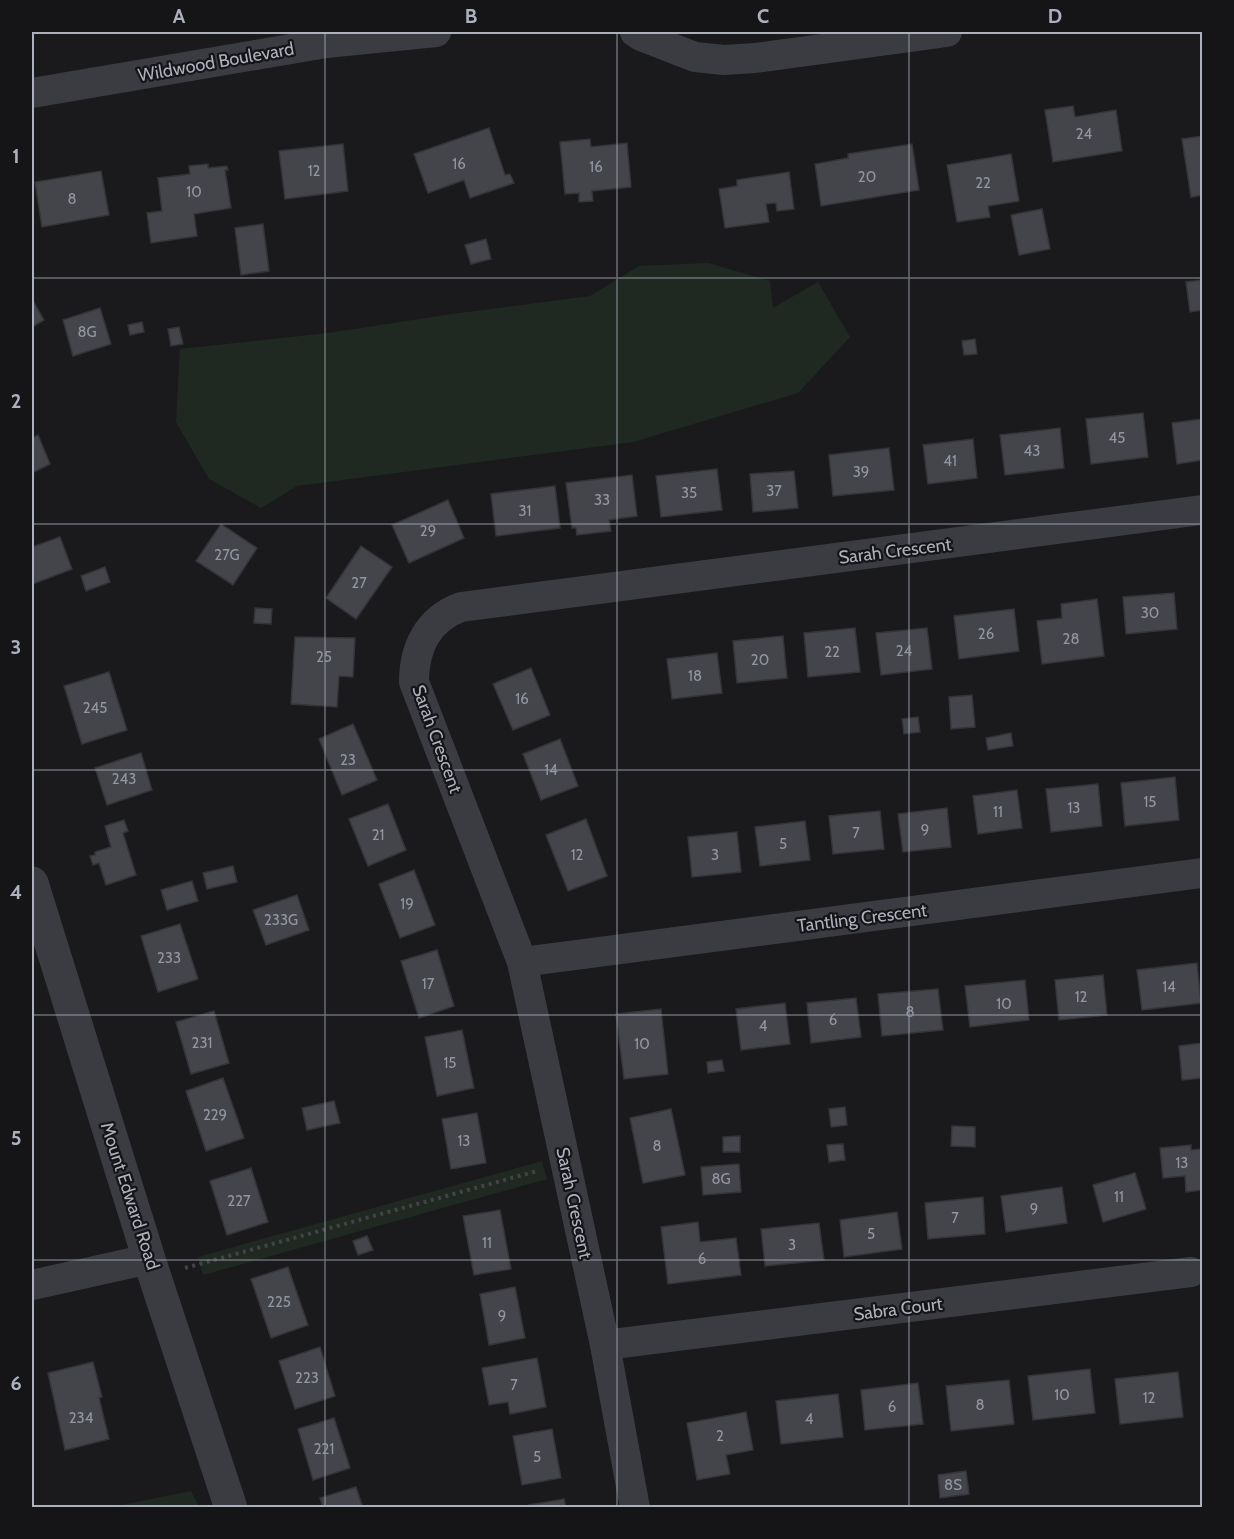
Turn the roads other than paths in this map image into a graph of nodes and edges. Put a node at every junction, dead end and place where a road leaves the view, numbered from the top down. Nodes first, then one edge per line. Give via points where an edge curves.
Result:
1 (436, 32) edge
2 (635, 32) edge
3 (947, 32) edge
4 (32, 93) edge
5 (1203, 510) edge
6 (1203, 873) edge
7 (32, 883) edge
8 (522, 962) junction
9 (152, 1267) junction
10 (1191, 1272) dead end
11 (32, 1285) edge
12 (605, 1345) junction
13 (231, 1508) edge
14 (635, 1508) edge

1 - 4 street, Wildwood Boulevard via 326,43
2 - 3 street via 695,57 724,60
5 - 8 street, Sarah Crescent via 448,612 419,647 414,682
6 - 8 street, Tantling Crescent
7 - 9 street, Mount Edward Road
8 - 12 street, Sarah Crescent
9 - 11 street
9 - 13 street, Mount Edward Road
10 - 12 street, Sabra Court
12 - 14 street, Sarah Crescent

